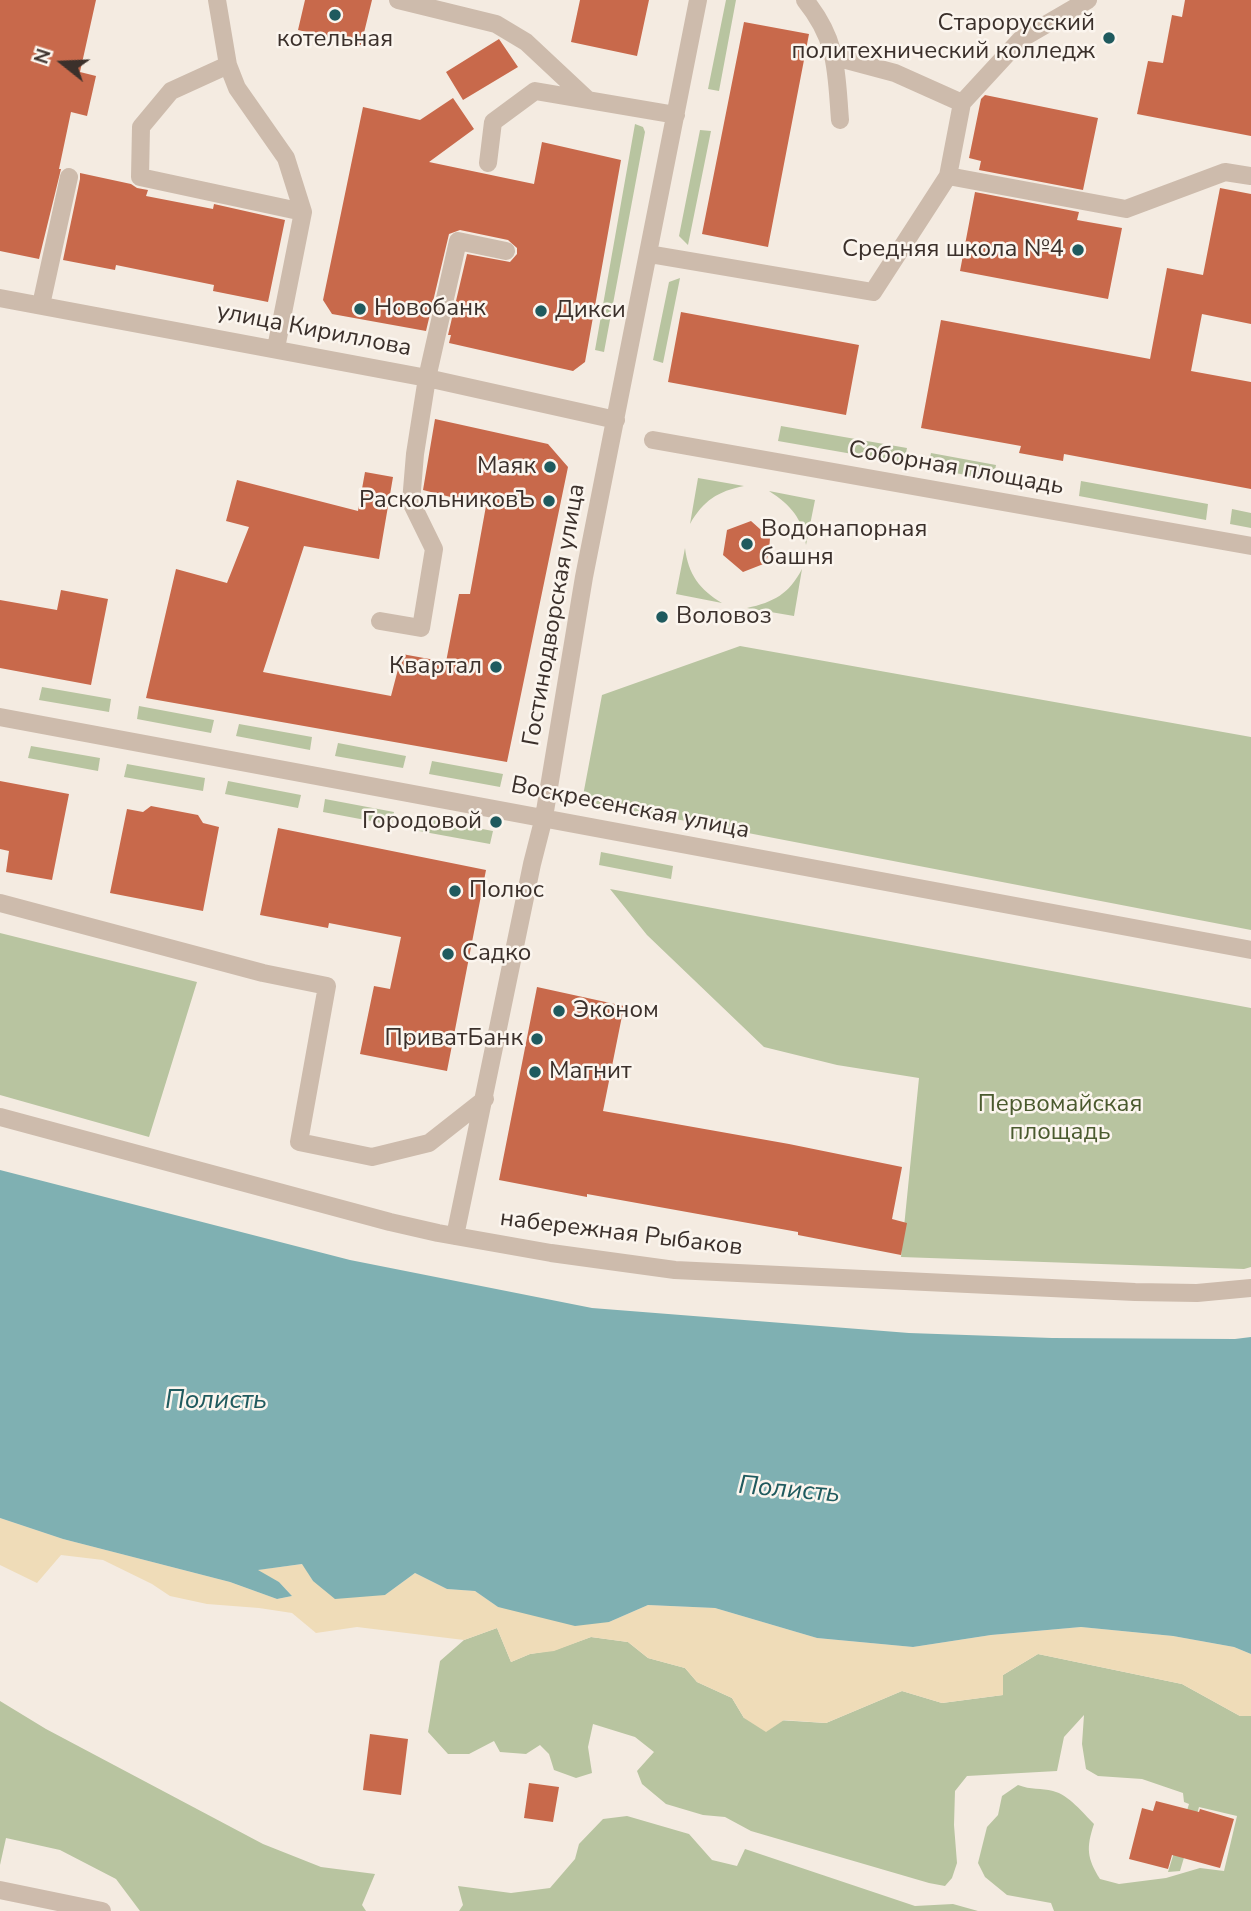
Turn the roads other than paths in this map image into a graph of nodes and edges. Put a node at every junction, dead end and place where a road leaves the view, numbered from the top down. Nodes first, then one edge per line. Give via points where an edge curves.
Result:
1 (217, 0) edge
2 (398, 0) edge
3 (698, 0) edge
4 (805, 0) edge
5 (1088, 0) edge
6 (835, 57) junction
7 (228, 65) junction
8 (588, 100) junction
9 (962, 103) junction
10 (676, 115) junction
11 (840, 120) dead end
12 (488, 163) dead end
13 (948, 176) junction
14 (1251, 176) edge
15 (69, 177) dead end
16 (303, 212) junction
17 (506, 251) dead end
18 (649, 254) junction
19 (0, 299) edge
20 (41, 305) junction
21 (276, 348) junction
22 (427, 377) junction
23 (616, 420) junction
24 (653, 440) dead end
25 (1251, 546) edge
26 (380, 621) dead end
27 (0, 717) edge
28 (544, 817) junction
29 (0, 903) edge
30 (1251, 950) edge
31 (485, 1099) junction
32 (0, 1117) edge
33 (455, 1236) junction
34 (1251, 1288) edge
35 (0, 1889) edge
36 (102, 1911) edge

1 - 7 street
2 - 8 street via 496,24 526,42
3 - 10 street, Гостинодворская улица
4 - 6 street via 821,20
5 - 9 street via 1021,40
6 - 9 street via 895,73
6 - 11 street
7 - 16 street via 237,88 286,158
7 - 16 street via 172,91 141,127 140,177
8 - 10 street
8 - 12 street via 535,91 493,122
9 - 13 street
10 - 18 street, Гостинодворская улица
13 - 14 street via 1126,209 1225,172
13 - 18 street via 873,292
15 - 20 street
16 - 21 street
17 - 22 street via 458,241
18 - 23 street, Гостинодворская улица
19 - 20 street, улица Кириллова
20 - 21 street, улица Кириллова
21 - 22 street, улица Кириллова
22 - 23 street, улица Кириллова
22 - 26 street via 411,502 434,550 421,628
23 - 28 street, Гостинодворская улица
24 - 25 street, Соборная площадь
27 - 28 street, Воскресенская улица
28 - 30 street, Воскресенская улица
28 - 31 street, Гостинодворская улица
29 - 31 street via 327,986 299,1142 372,1157 429,1143
31 - 33 street, Гостинодворская улица
32 - 33 street, набережная Рыбаков via 390,1223
33 - 34 street, набережная Рыбаков via 600,1261 689,1270 1135,1292
35 - 36 street

